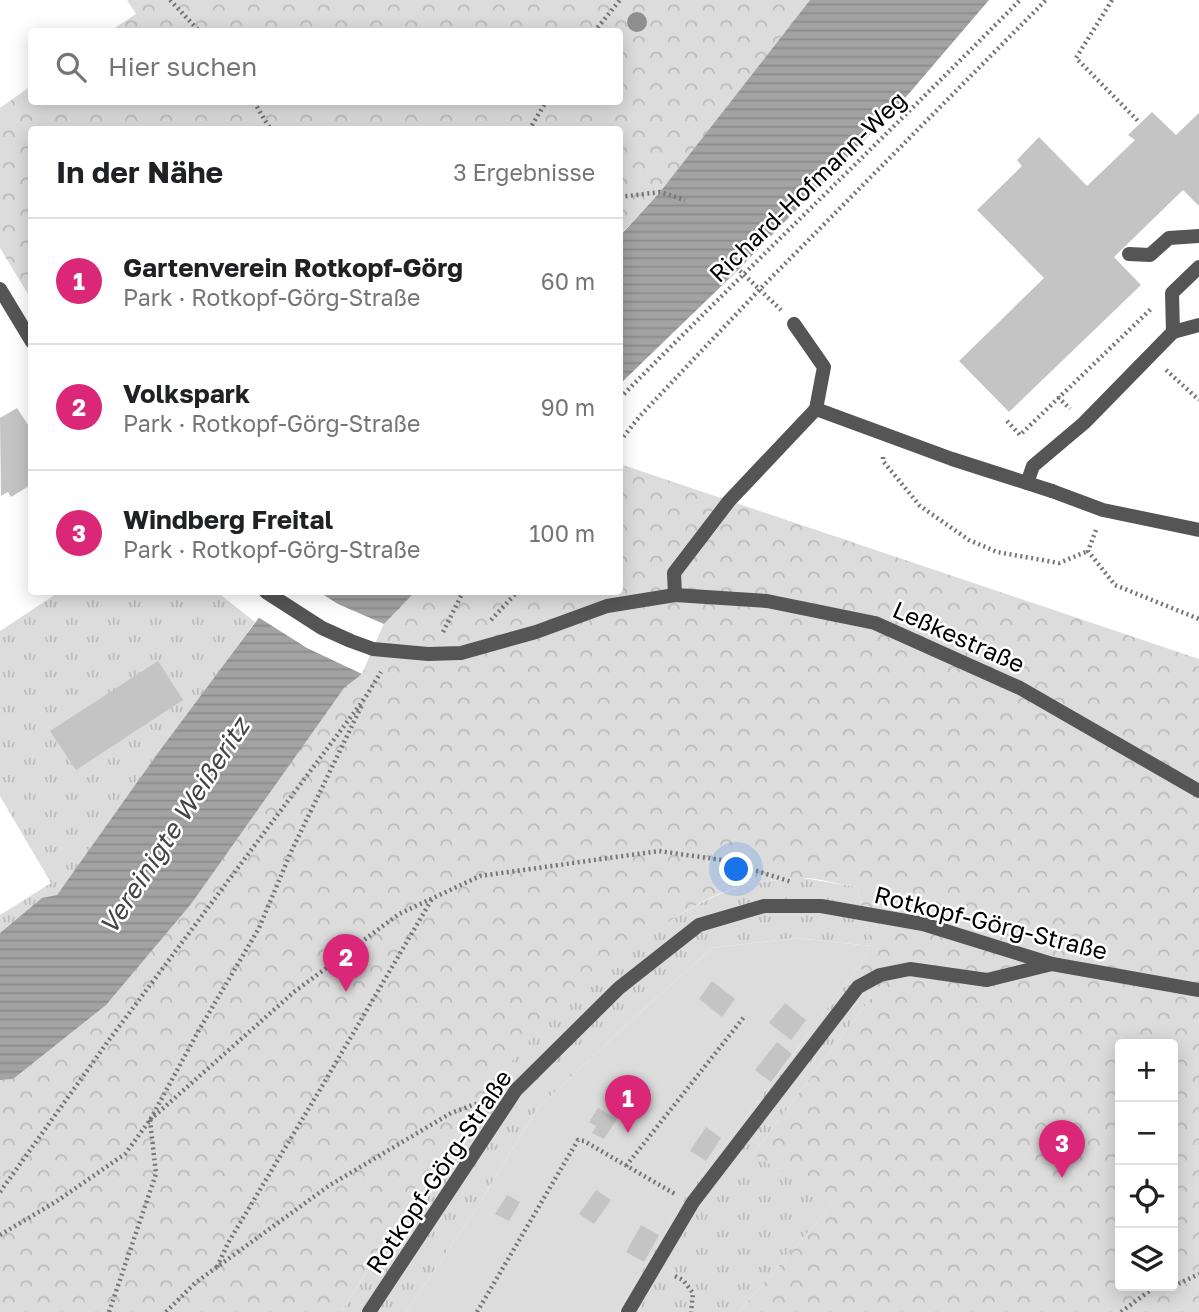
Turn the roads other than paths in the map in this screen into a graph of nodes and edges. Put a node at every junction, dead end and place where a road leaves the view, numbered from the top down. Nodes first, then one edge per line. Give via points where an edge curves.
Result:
1 (1199, 236) edge
2 (1129, 254) dead end
3 (1199, 267) edge
4 (0, 289) edge
5 (794, 324) road end
6 (1199, 325) edge
7 (1173, 331) junction
8 (28, 335) edge
9 (816, 409) junction
10 (1027, 483) junction
11 (1199, 530) edge
12 (272, 595) edge
13 (675, 595) junction
14 (1199, 791) edge
15 (1052, 964) junction
16 (1199, 990) edge
17 (369, 1312) edge
18 (628, 1312) edge

1 - 2 street via 1169,239 1150,255
3 - 7 street via 1172,293
4 - 8 street
5 - 9 street via 824,367
6 - 7 street
7 - 10 street via 1084,423 1033,466
9 - 10 street
9 - 13 street via 729,501 674,573
10 - 11 street via 1103,510
12 - 13 street, Leßkestraße via 322,628 373,649 428,654 461,653 607,606
13 - 14 street, Leßkestraße via 767,601 876,623 1020,688
15 - 16 street, Rotkopf-Görg-Straße
15 - 17 street, Rotkopf-Görg-Straße via 923,924 821,906 764,906 699,925 619,988 516,1090
15 - 18 street via 987,980 910,969 880,975 858,987 693,1202

